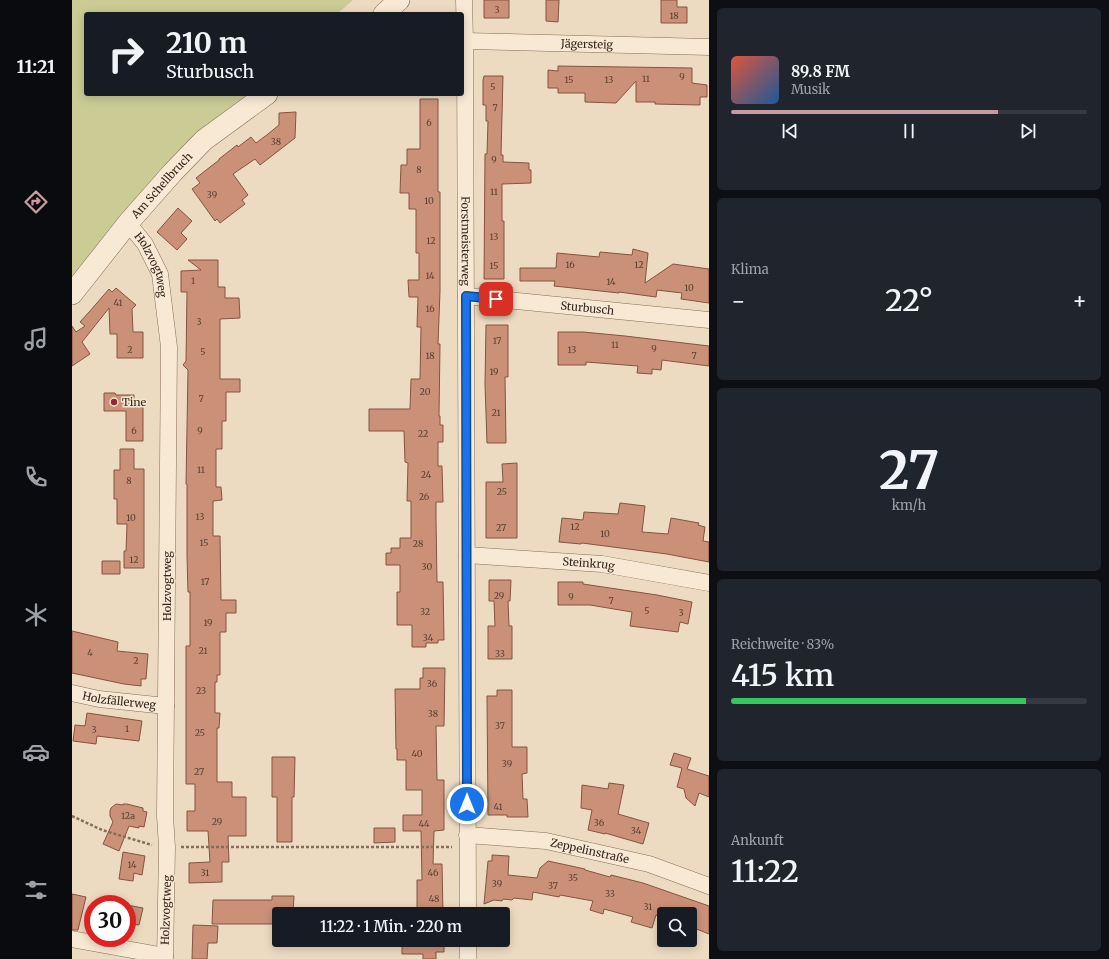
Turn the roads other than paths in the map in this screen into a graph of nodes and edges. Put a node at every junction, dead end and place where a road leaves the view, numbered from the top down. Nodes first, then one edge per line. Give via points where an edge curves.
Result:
1 (399, 0) edge
2 (464, 0) edge
3 (386, 12) edge
4 (465, 41) junction
5 (709, 47) edge
6 (264, 96) edge
7 (128, 223) junction
8 (72, 294) edge
9 (466, 296) junction
10 (709, 320) edge
11 (467, 556) junction
12 (709, 582) edge
13 (72, 693) edge
14 (166, 706) junction
15 (467, 841) junction
16 (709, 886) edge
17 (468, 907) edge
18 (72, 939) edge
19 (468, 947) edge
20 (164, 958) edge
21 (468, 959) edge

1 - 3 street
2 - 4 street, Forstmeisterweg
4 - 5 street, Jägersteig
4 - 9 street, Forstmeisterweg
6 - 7 street, Am Schellbruch via 204,140
7 - 8 street, Am Schellbruch
7 - 14 street, Holzvogtweg via 145,244 160,274 169,347
9 - 10 street, Sturbusch
9 - 11 street, Forstmeisterweg
11 - 12 street, Steinkrug via 602,564
11 - 15 street, Forstmeisterweg
13 - 14 street, Holzfällerweg via 99,699
14 - 20 street, Holzvogtweg via 167,848
15 - 16 street, Zeppelinstraße via 546,841 649,864
15 - 17 street, Forstmeisterweg
18 - 20 street
19 - 21 street

